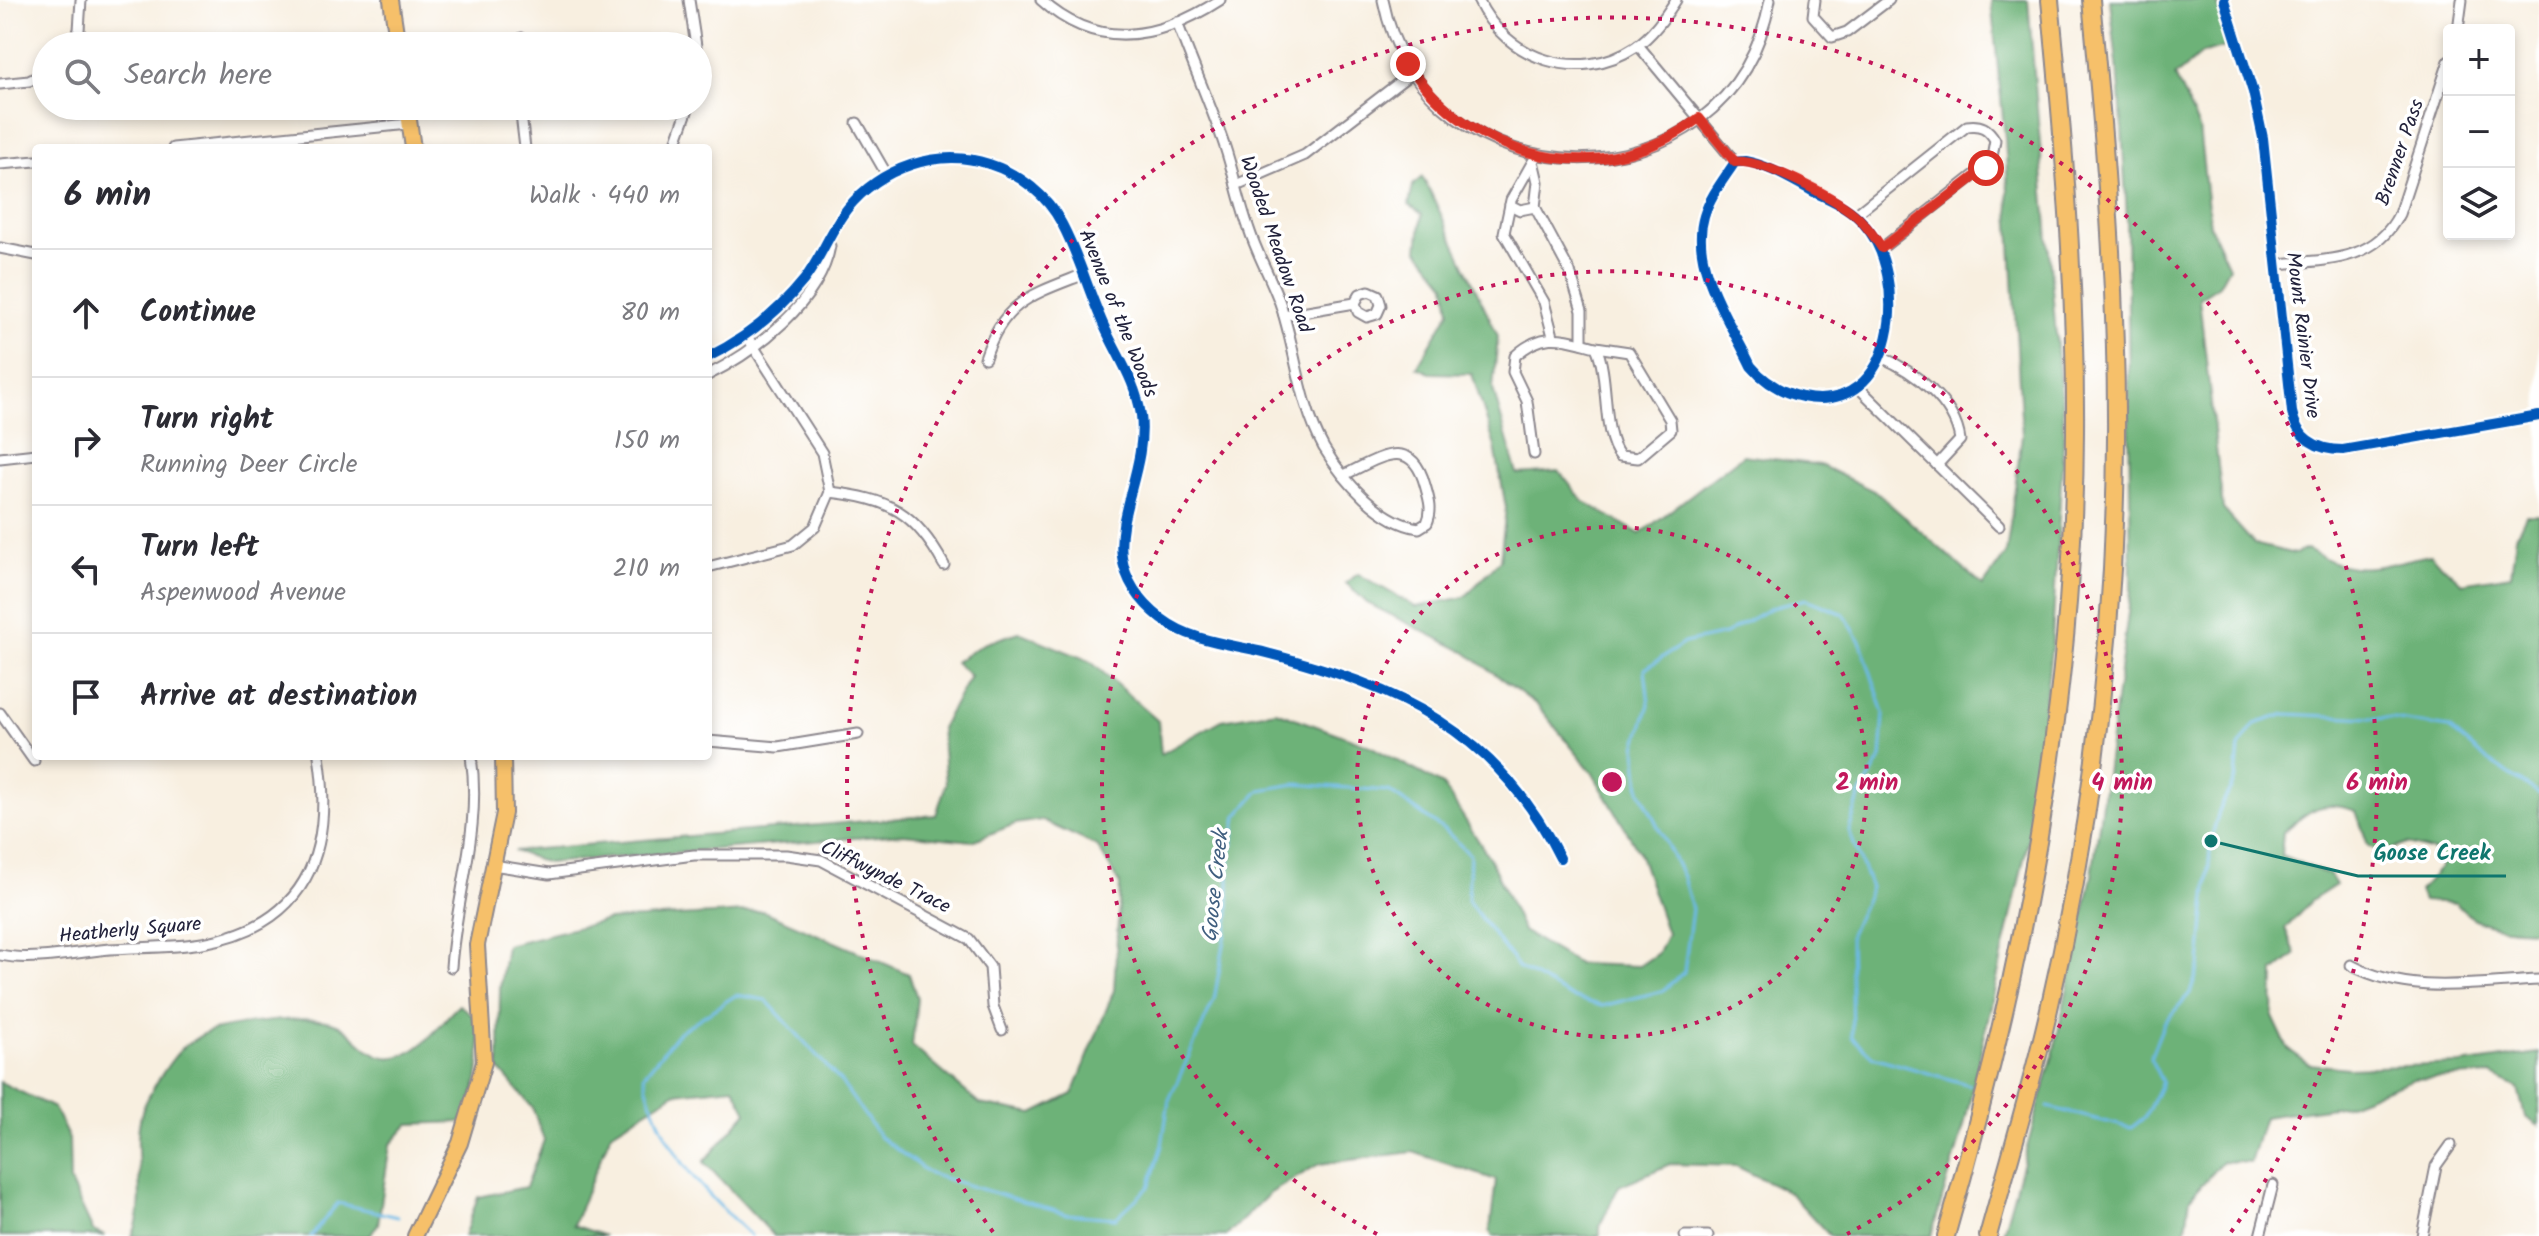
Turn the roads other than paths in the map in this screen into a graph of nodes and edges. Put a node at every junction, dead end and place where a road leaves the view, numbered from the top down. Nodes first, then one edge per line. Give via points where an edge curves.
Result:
1 (81, 0) edge
2 (391, 0) edge
3 (689, 0) edge
4 (1041, 0) edge
5 (1220, 0) edge
6 (1383, 0) edge
7 (1478, 0) edge
8 (1676, 0) edge
9 (1770, 0) edge
10 (1815, 0) edge
11 (1889, 0) edge
12 (2050, 0) edge
13 (2091, 0) edge
14 (2224, 0) edge
15 (2462, 0) edge
16 (1177, 22) junction
17 (2459, 24) edge
18 (75, 32) edge
19 (396, 32) edge
20 (694, 32) edge
21 (1638, 45) junction
22 (1413, 72) junction
23 (32, 79) edge
24 (2443, 79) edge
25 (0, 84) edge
26 (1699, 118) junction
27 (409, 120) edge
28 (522, 120) edge
29 (684, 120) edge
30 (857, 123) dead end
31 (409, 124) junction
32 (212, 144) edge
33 (412, 144) edge
34 (525, 144) edge
35 (675, 144) edge
36 (1535, 160) junction
37 (32, 161) edge
38 (1735, 162) junction
39 (0, 164) edge
40 (887, 175) junction
41 (1236, 185) junction
42 (1510, 205) junction
43 (1535, 207) junction
44 (1855, 215) junction
45 (831, 238) junction
46 (0, 248) edge
47 (1882, 248) junction
48 (32, 254) edge
49 (2277, 264) junction
50 (1082, 275) junction
51 (1355, 303) dead end
52 (1284, 315) junction
53 (746, 335) junction
54 (1553, 336) junction
55 (1582, 343) junction
56 (1596, 347) junction
57 (755, 348) junction
58 (712, 355) edge
59 (1881, 357) junction
60 (985, 358) dead end
61 (712, 373) edge
62 (1857, 386) junction
63 (2539, 416) edge
64 (32, 454) edge
65 (1534, 454) dead end
66 (0, 458) edge
67 (1937, 465) junction
68 (1344, 475) junction
69 (830, 492) junction
70 (1999, 526) dead end
71 (944, 565) dead end
72 (712, 566) edge
73 (0, 713) edge
74 (858, 734) dead end
75 (712, 741) edge
76 (32, 758) edge
77 (319, 760) edge
78 (471, 760) edge
79 (503, 760) edge
80 (1560, 858) dead end
81 (493, 865) junction
82 (0, 955) edge
83 (2351, 965) dead end
84 (451, 967) dead end
85 (2539, 980) edge
86 (1002, 1030) dead end
87 (2451, 1145) dead end
88 (2273, 1185) dead end
89 (415, 1236) edge
90 (1685, 1236) edge
91 (1708, 1236) edge
92 (1946, 1236) edge
93 (1988, 1236) edge
94 (2260, 1236) edge
95 (2422, 1236) edge

1 - 18 street
2 - 19 main road
3 - 20 street
4 - 16 street via 1107,34 1145,34
5 - 16 street
6 - 22 street
7 - 21 street via 1511,43 1557,63 1606,61
8 - 21 street
9 - 26 street via 1750,57
10 - 11 street via 1813,16 1832,37
12 - 92 highway via 2074,311 2075,465 2064,651 2017,967
13 - 93 highway via 2115,318 2116,442 2107,627 2096,734 2060,956
14 - 49 street, Mount Rainier Drive via 2263,138
15 - 17 street
16 - 41 street, Wooded Meadow Road
21 - 26 street
22 - 36 street via 1466,125
22 - 41 street via 1305,155
23 - 25 street
24 - 49 street, Brenner Pass via 2399,214 2385,235 2346,257
26 - 36 street via 1655,146 1619,157
26 - 38 street
27 - 31 main road
28 - 34 street
29 - 35 street
30 - 40 street
31 - 32 street
31 - 33 main road
36 - 42 street
36 - 43 street
37 - 39 street
38 - 44 street via 1763,166
38 - 62 street via 1705,214 1700,244 1703,263 1751,366 1772,386 1805,397 1839,395
40 - 45 street, Avenue of the Woods via 846,211
40 - 50 street, Avenue of the Woods via 948,158 1006,170 1057,214
41 - 52 street, Wooded Meadow Road
42 - 43 street via 1520,210
42 - 54 street via 1504,233 1544,302
43 - 55 street via 1570,272 1582,311
44 - 47 street
44 - 47 street via 1967,126 1989,131 1995,140 1991,162
45 - 53 street, Avenue of the Woods via 791,294
45 - 57 street, Avenue of the Woods via 808,291
46 - 48 street
47 - 59 street via 1891,298
49 - 63 street, Mount Rainier Drive via 2293,419 2317,446 2343,450
50 - 60 street via 1019,302 1002,319
50 - 80 street, Avenue of the Woods via 1128,372 1140,414 1139,464 1122,514 1121,542 1129,577 1146,603 1186,633 1376,687 1445,721 1509,777
51 - 52 street
52 - 68 street, Wooded Meadow Road via 1308,414
53 - 57 street
53 - 58 street, Avenue of the Woods
54 - 55 street
54 - 65 street via 1537,339 1515,356 1513,364 1527,401
55 - 56 street
56 - 56 street via 1604,362 1615,450 1638,458 1671,430 1670,420 1629,352
57 - 61 street, Avenue of the Woods
57 - 69 street via 822,453
59 - 62 street
59 - 67 street via 1918,380 1958,424 1960,440
62 - 67 street
64 - 66 street
67 - 70 street
68 - 68 street, Wooded Meadow Road via 1397,521 1419,528 1427,523 1431,507 1420,465 1410,457 1389,454
69 - 71 street via 872,498 911,519 922,527
69 - 72 street via 815,527 793,545
73 - 76 street
74 - 75 street via 778,747
77 - 82 street, Heatherly Square via 325,819 315,861 291,897 253,927 200,944
78 - 84 street via 476,811 454,920
79 - 81 main road via 504,813
81 - 86 street, Cliffwynde Trace via 549,874 694,855 821,860 969,939 990,967 993,1006
81 - 89 main road via 477,945 485,1046 481,1078 460,1143
83 - 85 street via 2396,983
87 - 95 street via 2436,1166
88 - 94 street
90 - 91 street

